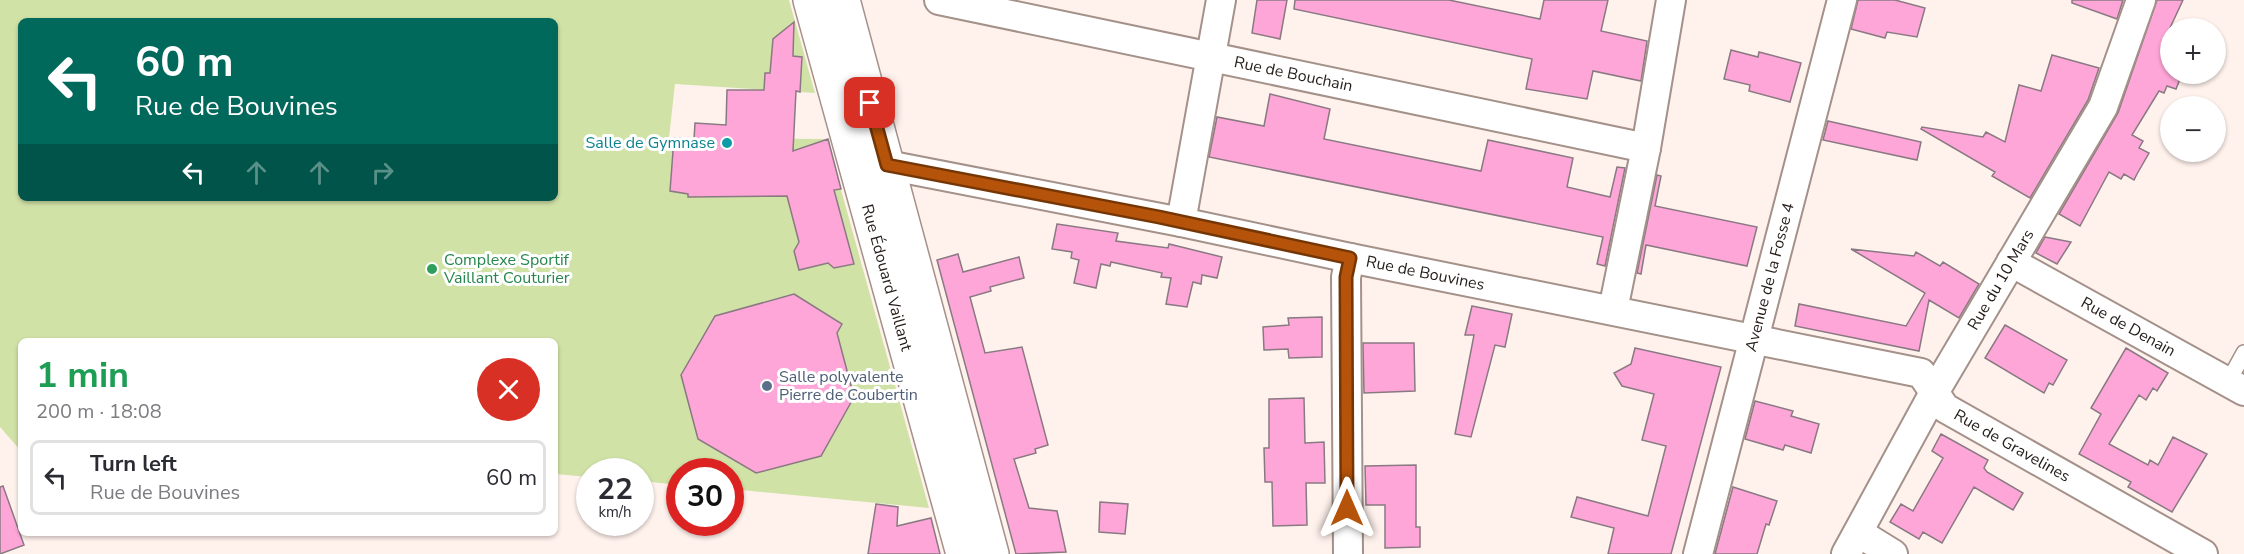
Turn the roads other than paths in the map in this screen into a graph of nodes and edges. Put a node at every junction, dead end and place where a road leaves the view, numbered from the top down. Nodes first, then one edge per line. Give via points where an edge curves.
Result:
1 (939, 0) edge
2 (1221, 0) edge
3 (1671, 0) edge
4 (1842, 0) edge
5 (2141, 0) edge
6 (822, 3) edge
7 (1211, 56) junction
8 (1646, 148) junction
9 (887, 165) junction
10 (1181, 222) junction
11 (1350, 258) junction
12 (2011, 262) junction
13 (1613, 310) junction
14 (1753, 340) junction
15 (2244, 353) edge
16 (2236, 386) edge
17 (1935, 391) junction
18 (1852, 543) edge
19 (963, 554) edge
20 (977, 554) edge
21 (992, 554) edge
22 (1348, 554) edge
23 (1698, 554) edge
24 (1893, 554) edge
25 (2203, 554) edge

1 - 7 street, Rue de Bouchain
2 - 7 street
3 - 8 street
4 - 14 street, Avenue de la Fosse 4
5 - 12 street, Rue du 10 Mars via 2103,107
6 - 9 main road, Rue Édouard Vaillant
6 - 19 main road, Rue Édouard Vaillant
6 - 20 lane via 835,31
7 - 8 street, Rue de Bouchain
7 - 10 street
8 - 13 street
9 - 10 street, Rue de Bouvines
9 - 21 main road, Rue Édouard Vaillant
10 - 11 street, Rue de Bouvines
11 - 13 street, Rue de Bouvines
11 - 22 street via 1346,277
12 - 16 street, Rue de Denain
12 - 17 street, Rue du 10 Mars
13 - 14 street, Rue de Bouvines
14 - 17 street, Rue de Gravelines via 1922,373
14 - 23 street, Avenue de la Fosse 4
15 - 16 lane
17 - 18 street, Rue du 10 Mars
17 - 25 street, Rue de Gravelines via 1945,408
18 - 24 street

